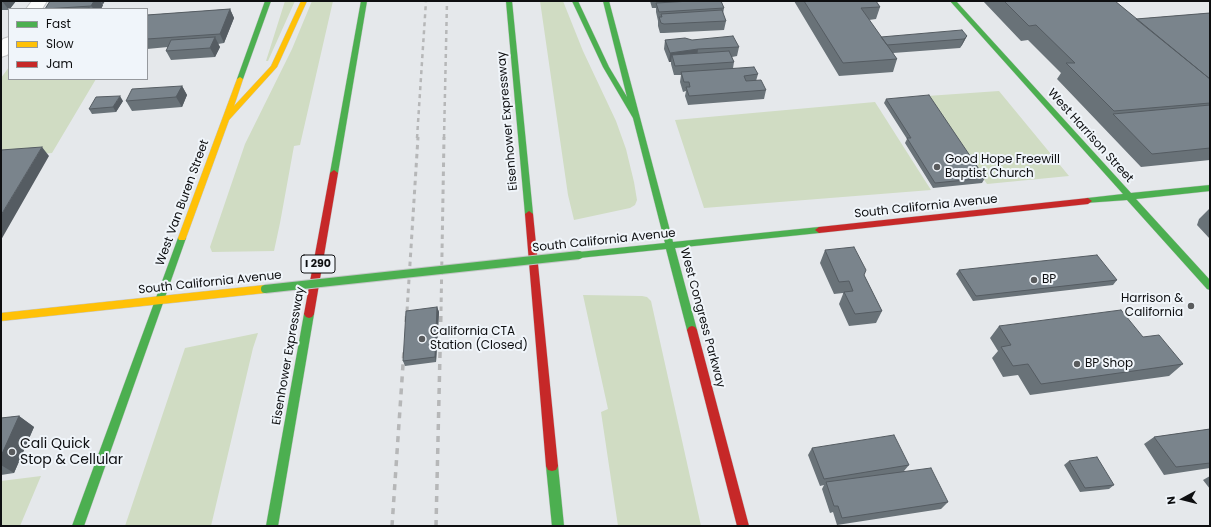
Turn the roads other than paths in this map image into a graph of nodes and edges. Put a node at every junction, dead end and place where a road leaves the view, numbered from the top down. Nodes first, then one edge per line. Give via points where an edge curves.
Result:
1 (268, 1) edge
2 (304, 1) edge
3 (364, 1) edge
4 (509, 1) edge
5 (575, 1) edge
6 (606, 1) edge
7 (953, 1) edge
8 (8, 43) edge
9 (1, 52) edge
10 (636, 117) junction
11 (227, 118) junction
12 (1210, 188) edge
13 (1129, 197) junction
14 (670, 246) junction
15 (1210, 286) edge
16 (160, 300) junction
17 (1, 317) edge
18 (78, 526) edge
19 (272, 526) edge
20 (558, 526) edge
21 (743, 526) edge

1 - 11 main road, West Van Buren Street
2 - 11 main road via 274,67
3 - 19 main road, Eisenhower Expressway / I 290
4 - 20 main road, Eisenhower Expressway
5 - 10 main road via 606,66
6 - 10 main road, West Congress Parkway
7 - 13 main road, West Harrison Street
8 - 9 street
10 - 14 main road, West Congress Parkway
11 - 16 main road, West Van Buren Street
12 - 13 main road, South California Avenue
13 - 14 main road, South California Avenue
13 - 15 main road, West Harrison Street
14 - 16 main road, South California Avenue, bridge
14 - 21 main road, West Congress Parkway
16 - 17 main road, South California Avenue
16 - 18 main road, West Van Buren Street

